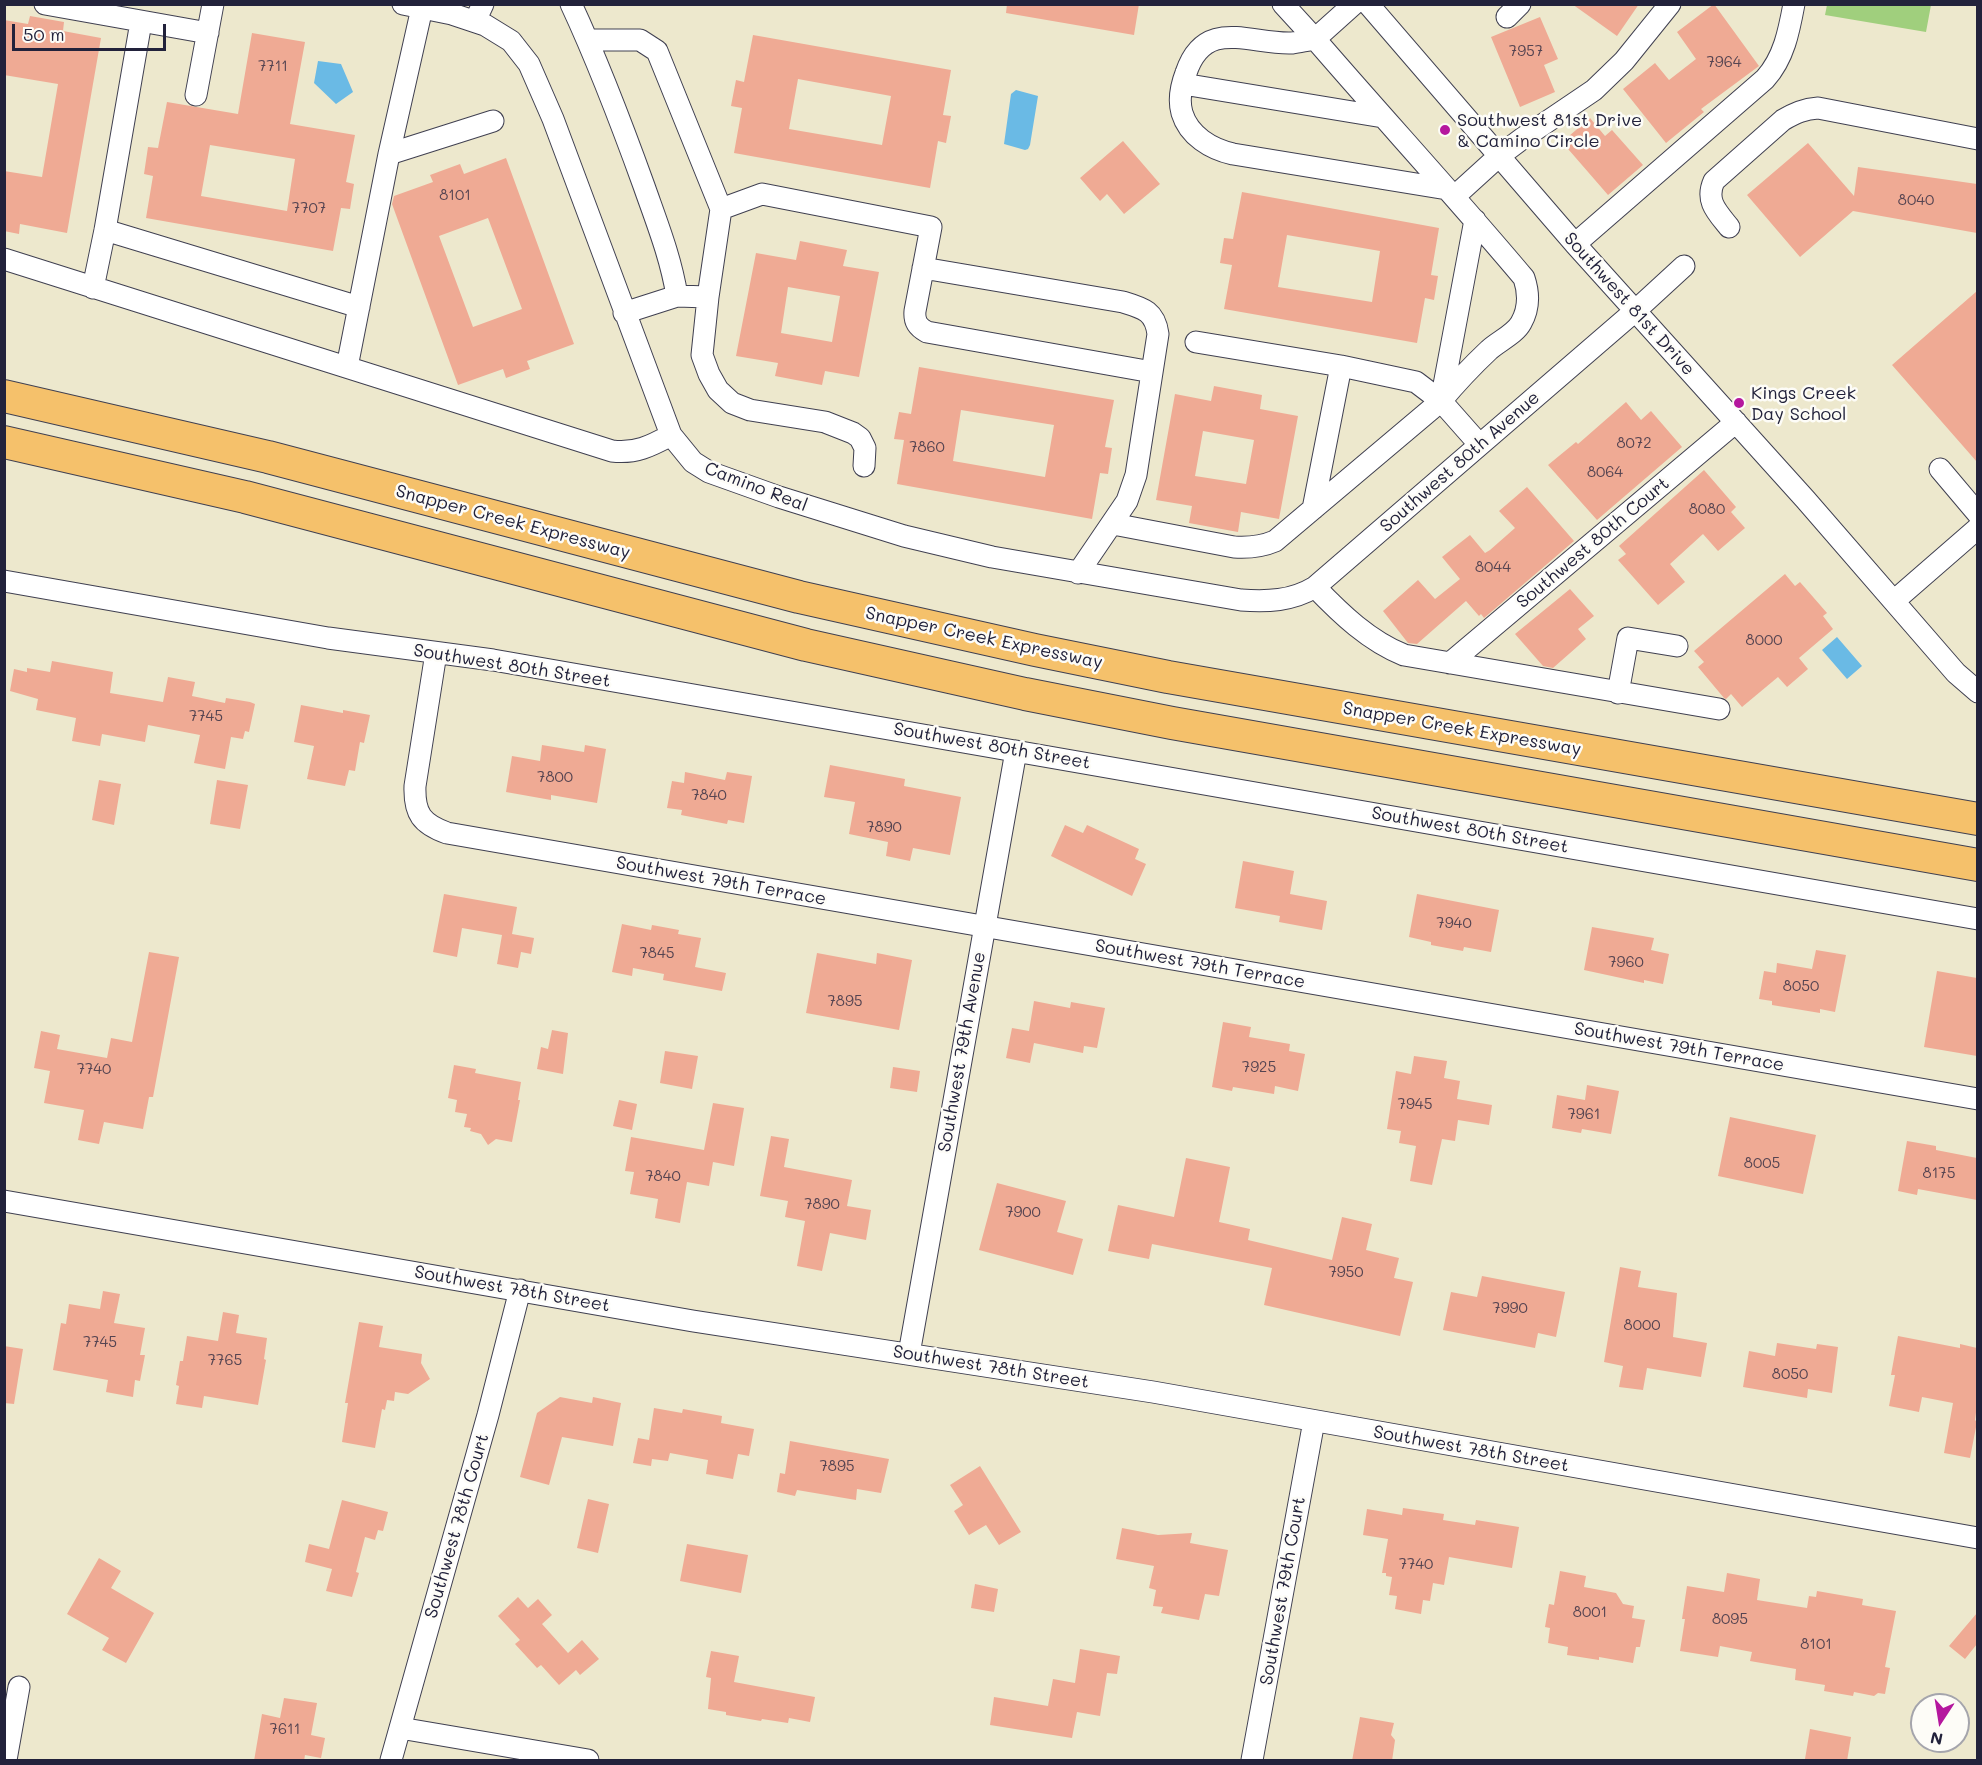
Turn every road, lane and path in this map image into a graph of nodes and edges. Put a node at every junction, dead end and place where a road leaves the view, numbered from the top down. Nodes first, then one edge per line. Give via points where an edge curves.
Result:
1 (45, 4) edge
2 (213, 4) edge
3 (571, 4) edge
4 (1283, 4) edge
5 (1354, 4) edge
6 (1368, 4) edge
7 (1670, 4) edge
8 (1794, 4) edge
9 (413, 6) edge
10 (479, 13) edge
11 (141, 22) junction
12 (208, 33) junction
13 (1315, 39) junction
14 (588, 40) junction
15 (1183, 84) junction
16 (196, 95) dead end
17 (1383, 117) junction
18 (493, 122) dead end
19 (1977, 139) edge
20 (389, 154) junction
21 (1499, 156) junction
22 (1451, 192) junction
23 (721, 209) junction
24 (1476, 220) junction
25 (1729, 228) dead end
26 (105, 230) junction
27 (1575, 244) junction
28 (4, 260) edge
29 (1684, 266) dead end
30 (923, 268) junction
31 (93, 288) junction
32 (677, 296) junction
33 (708, 297) junction
34 (359, 307) junction
35 (1635, 311) junction
36 (624, 313) junction
37 (1196, 342) dead end
38 (1341, 366) junction
39 (347, 367) junction
40 (1152, 372) junction
41 (4, 396) edge
42 (1441, 401) junction
43 (1736, 422) junction
44 (671, 435) junction
45 (4, 442) edge
46 (1479, 444) junction
47 (864, 466) dead end
48 (1940, 469) dead end
49 (1313, 509) junction
50 (1977, 514) edge
51 (1113, 525) junction
52 (1977, 528) edge
53 (1078, 573) junction
54 (4, 580) edge
55 (1315, 587) junction
56 (1278, 600) joint
57 (1894, 601) junction
58 (1677, 646) dead end
59 (436, 653) junction
60 (1450, 663) junction
61 (1977, 692) edge
62 (1618, 693) junction
63 (1719, 709) dead end
64 (1016, 751) junction
65 (1977, 819) edge
66 (1977, 865) edge
67 (1977, 919) edge
68 (984, 927) junction
69 (1977, 1099) edge
70 (4, 1201) edge
71 (520, 1290) junction
72 (909, 1354) junction
73 (1314, 1421) junction
74 (1977, 1538) edge
75 (19, 1687) dead end
76 (400, 1728) junction
77 (6, 1761) edge
78 (391, 1761) edge
79 (588, 1761) edge
80 (1252, 1761) edge

1 - 11 street
2 - 12 street
3 - 14 street
4 - 13 street
5 - 13 street
6 - 21 street, Southwest 81st Drive
7 - 21 street via 1624,61 1594,90
8 - 27 street via 1785,45 1765,79
9 - 10 street, Camino Real
9 - 20 street
10 - 36 street, Camino Real via 523,54 536,78
11 - 12 street
11 - 26 street
12 - 16 street
13 - 15 street via 1291,43 1239,36 1215,40 1196,52
13 - 17 street
14 - 23 street via 640,40 657,51
14 - 32 street via 669,255
15 - 17 street
15 - 22 street via 1183,118 1204,143 1218,150
17 - 22 street
18 - 20 street
19 - 25 street via 1807,108 1783,120 1714,181 1713,208
20 - 34 street
21 - 22 street
21 - 27 street, Southwest 81st Drive
22 - 24 street
23 - 30 street via 762,194 931,227
23 - 33 street
24 - 42 street
24 - 42 street via 1524,278 1528,289 1526,314 1520,326 1460,378
26 - 31 street
26 - 34 street
27 - 35 street, Southwest 81st Drive
28 - 31 street
29 - 35 street, Southwest 80th Avenue
30 - 40 street via 1123,302 1146,310 1158,334
30 - 40 street via 915,317 916,324 927,332
31 - 39 street
32 - 33 street
32 - 36 street
33 - 47 street via 702,355 718,390 732,403 750,410 825,422 853,433 865,448
34 - 39 street
35 - 43 street, Southwest 81st Drive
35 - 46 street, Southwest 80th Avenue
36 - 44 street, Camino Real
37 - 38 street
38 - 42 street via 1416,382
38 - 49 street
39 - 44 street via 612,451 645,449
40 - 51 street via 1136,475
41 - 65 highway, Snapper Creek Expressway via 268,457 735,581 1035,650 1168,677
42 - 46 street
42 - 49 street
43 - 57 street, Southwest 81st Drive
43 - 60 street, Southwest 80th Court
44 - 53 street, Camino Real via 693,462 709,472 779,498 944,547
45 - 66 highway via 245,497 807,645 1025,694
46 - 55 street, Southwest 80th Avenue
48 - 50 street
49 - 51 street via 1275,541 1249,548
51 - 53 street
52 - 57 street
53 - 56 street, Camino Real via 1241,600
54 - 59 street, Southwest 80th Street via 328,638
55 - 56 street, Southwest 80th Avenue
55 - 60 street via 1381,645 1404,655
57 - 61 street, Southwest 81st Drive
58 - 62 street via 1628,638
59 - 64 street, Southwest 80th Street
59 - 68 street, Southwest 79th Terrace via 414,786 416,806 425,822 435,829 456,836
60 - 62 street
62 - 63 street
64 - 67 street, Southwest 80th Street
64 - 68 street, Southwest 79th Avenue
68 - 69 street, Southwest 79th Terrace
68 - 72 street, Southwest 79th Avenue
70 - 71 street, Southwest 78th Street
71 - 72 street, Southwest 78th Street
71 - 76 street, Southwest 78th Court
72 - 73 street, Southwest 78th Street
73 - 74 street, Southwest 78th Street
73 - 80 street, Southwest 79th Court
75 - 77 street
76 - 78 street, Southwest 78th Court
76 - 79 street

